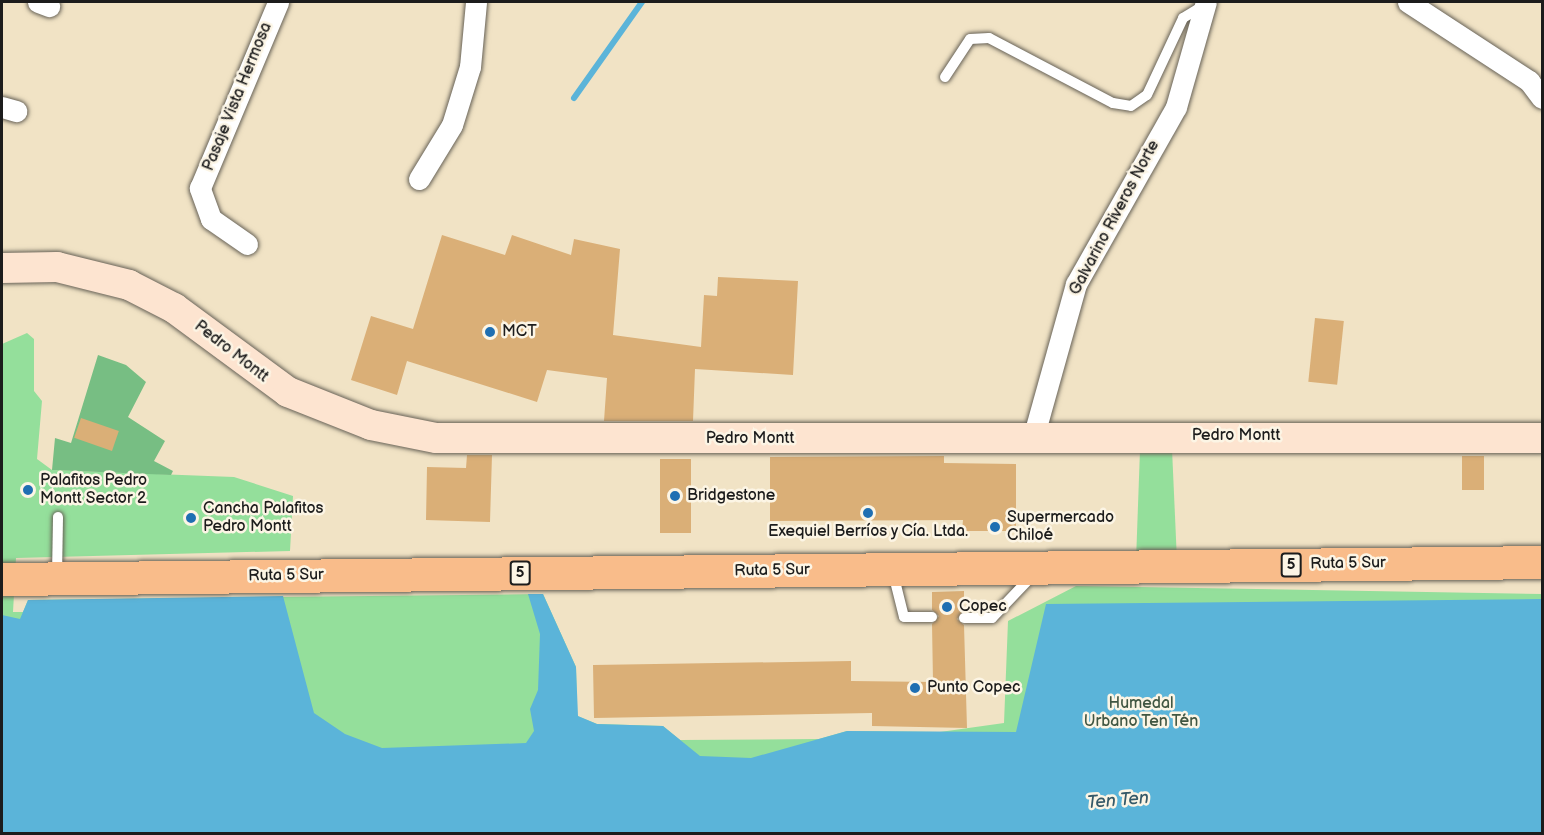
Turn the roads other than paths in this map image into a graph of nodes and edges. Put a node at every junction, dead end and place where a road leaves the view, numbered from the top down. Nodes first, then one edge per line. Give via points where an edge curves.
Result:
1 (278, 2) edge
2 (476, 2) edge
3 (1408, 2) edge
4 (1206, 3) edge
5 (945, 77) dead end
6 (1542, 98) edge
7 (419, 179) dead end
8 (247, 244) dead end
9 (2, 268) edge
10 (1033, 438) junction
11 (1542, 438) edge
12 (58, 518) dead end
13 (1542, 562) edge
14 (1039, 568) junction
15 (892, 569) junction
16 (57, 578) junction
17 (2, 579) edge
18 (932, 617) dead end
19 (964, 618) dead end

1 - 8 street, Pasaje Vista Hermosa via 200,188 211,219
2 - 7 street via 470,66 452,125
3 - 6 street via 1529,81
4 - 5 lane via 1183,18 1147,95 1131,106 1118,106 989,38 970,39
4 - 10 street, Galvarino Riveros Norte via 1176,107 1076,284
9 - 10 street, Pedro Montt via 57,267 129,285 174,308 288,392 342,416 404,433 469,441
10 - 11 street, Pedro Montt
12 - 16 lane
13 - 14 highway, Ruta 5 Sur / 5
14 - 15 highway, Ruta 5 Sur / 5
14 - 19 lane via 992,618
15 - 16 highway, Ruta 5 Sur / 5
15 - 18 lane via 904,617
16 - 17 highway, Ruta 5 Sur / 5

